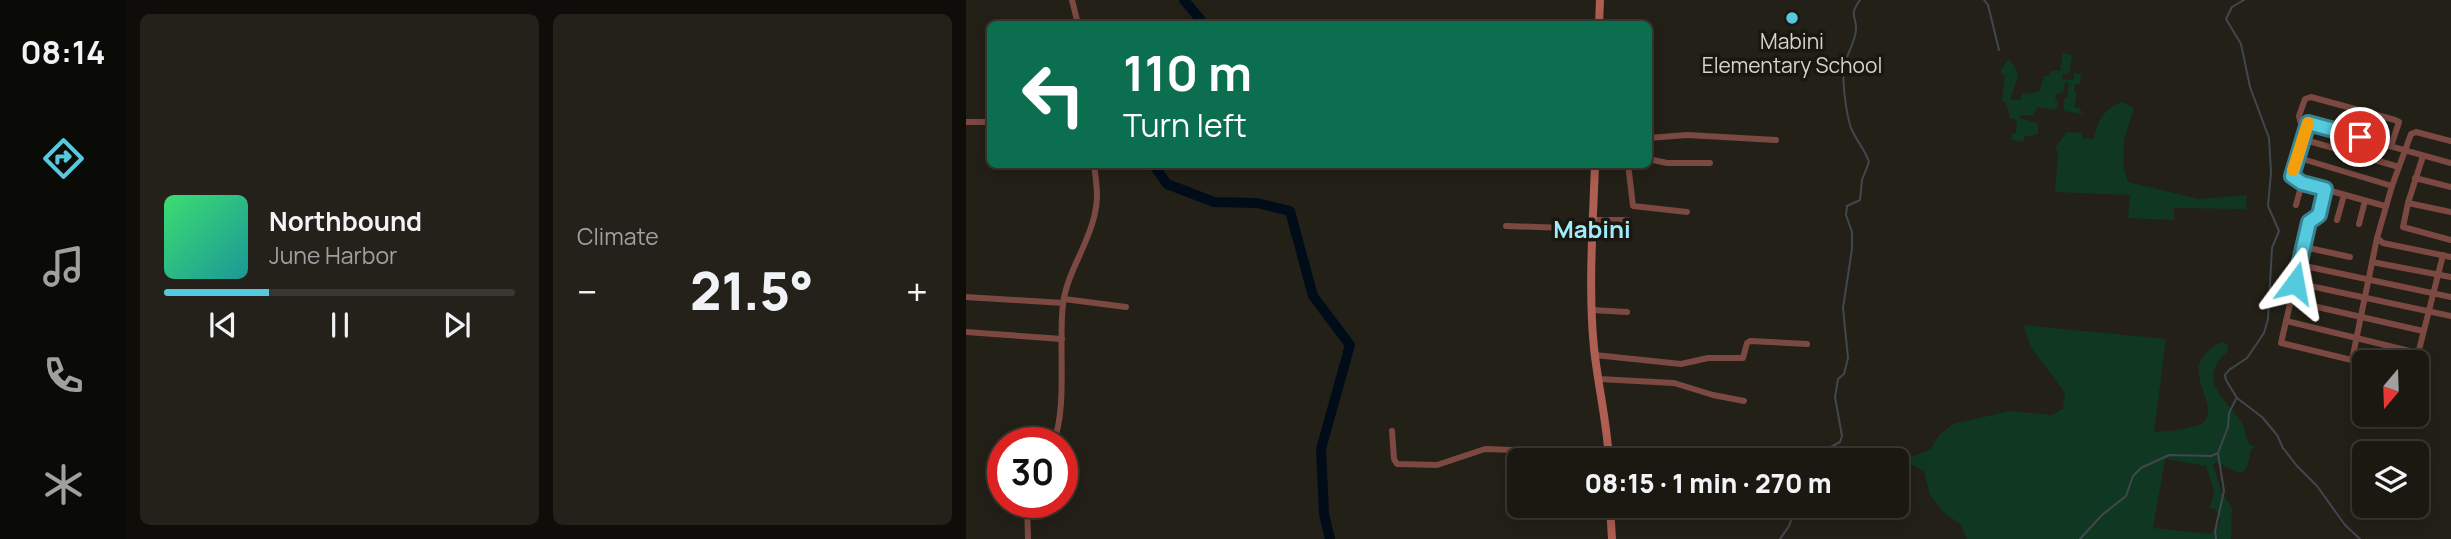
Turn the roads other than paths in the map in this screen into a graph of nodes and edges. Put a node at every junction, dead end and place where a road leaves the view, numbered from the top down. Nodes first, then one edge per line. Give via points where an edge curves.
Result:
1 (1072, 0) edge
2 (1600, 0) edge
3 (1077, 21) edge
4 (1599, 21) edge
5 (966, 122) edge
6 (987, 122) edge
7 (2308, 123) junction
8 (1652, 138) edge
9 (2302, 139) junction
10 (1776, 141) dead end
11 (2451, 141) edge
12 (2391, 146) junction
13 (2404, 151) junction
14 (2423, 156) junction
15 (2296, 157) junction
16 (1652, 160) edge
17 (1710, 163) dead end
18 (2451, 163) edge
19 (2399, 167) junction
20 (1094, 168) edge
21 (1595, 168) edge
22 (1628, 168) edge
23 (2415, 178) junction
24 (2302, 183) junction
25 (2392, 186) junction
26 (2451, 187) edge
27 (2325, 189) junction
28 (2344, 195) junction
29 (2365, 201) junction
30 (2408, 202) junction
31 (2296, 205) dead end
32 (2385, 206) junction
33 (1686, 212) dead end
34 (2451, 212) edge
35 (1628, 220) dead end
36 (2337, 220) dead end
37 (2359, 223) dead end
38 (1594, 224) junction
39 (1506, 226) dead end
40 (2377, 237) junction
41 (2451, 240) edge
42 (2304, 247) junction
43 (2443, 255) junction
44 (2350, 257) dead end
45 (2451, 257) edge
46 (2372, 262) junction
47 (2300, 265) junction
48 (2438, 275) junction
49 (2451, 277) edge
50 (2367, 280) junction
51 (2295, 283) junction
52 (2433, 292) junction
53 (966, 296) edge
54 (2451, 297) edge
55 (2365, 300) junction
56 (1064, 301) junction
57 (2291, 301) junction
58 (1126, 307) dead end
59 (1592, 310) junction
60 (2428, 311) junction
61 (1628, 312) dead end
62 (2451, 316) edge
63 (2361, 317) junction
64 (2287, 321) junction
65 (2423, 331) junction
66 (966, 332) edge
67 (2357, 338) junction
68 (1062, 339) junction
69 (1807, 344) dead end
70 (2354, 350) edge
71 (2406, 350) edge
72 (2419, 350) edge
73 (1595, 355) junction
74 (2352, 360) edge
75 (1599, 379) junction
76 (1744, 401) dead end
77 (1057, 427) edge
78 (1392, 431) dead end
79 (1608, 448) edge
80 (1507, 450) edge
81 (1027, 518) edge
82 (1611, 518) edge
83 (1028, 539) edge
84 (1612, 539) edge

1 - 3 street
2 - 4 main road
5 - 6 street
7 - 9 street
7 - 12 street
7 - 12 street via 2299,116 2308,97 2395,120 2399,122
8 - 10 street via 1687,135
9 - 15 street
9 - 19 street
11 - 13 street via 2414,132
12 - 13 street
13 - 14 street
13 - 19 street
14 - 18 street
14 - 23 street
15 - 24 street via 2292,176
15 - 25 street
16 - 17 street
19 - 25 street
20 - 56 street via 1095,214
21 - 38 main road
22 - 33 street via 1633,206
23 - 26 street
23 - 30 street
24 - 27 street
24 - 31 street
25 - 32 street
27 - 28 street
27 - 42 street via 2319,215 2309,222
28 - 29 street
28 - 36 street
29 - 32 street
29 - 37 street
30 - 34 street
30 - 41 street via 2403,227
32 - 40 street
35 - 38 street
38 - 39 street
38 - 59 main road
40 - 43 street via 2383,243
40 - 46 street
42 - 44 street
42 - 47 street
43 - 45 street
43 - 48 street
46 - 48 street
46 - 50 street
47 - 50 street
47 - 51 street
48 - 49 street
48 - 52 street
50 - 52 street
50 - 55 street
51 - 55 street
51 - 57 street
52 - 54 street
52 - 60 street
53 - 56 street
55 - 60 street
55 - 63 street
56 - 58 street
56 - 68 street
57 - 63 street
57 - 64 street
59 - 61 street
59 - 73 main road
60 - 62 street
60 - 65 street
63 - 65 street
63 - 67 street
64 - 67 street
64 - 74 street via 2281,347
65 - 72 street
66 - 68 street
67 - 70 street
67 - 71 street
68 - 77 street
69 - 73 street via 1750,341 1743,358 1681,364
73 - 75 main road
75 - 76 street via 1674,383
75 - 79 main road
78 - 80 street via 1397,464 1437,465 1485,449
81 - 83 street
82 - 84 main road

